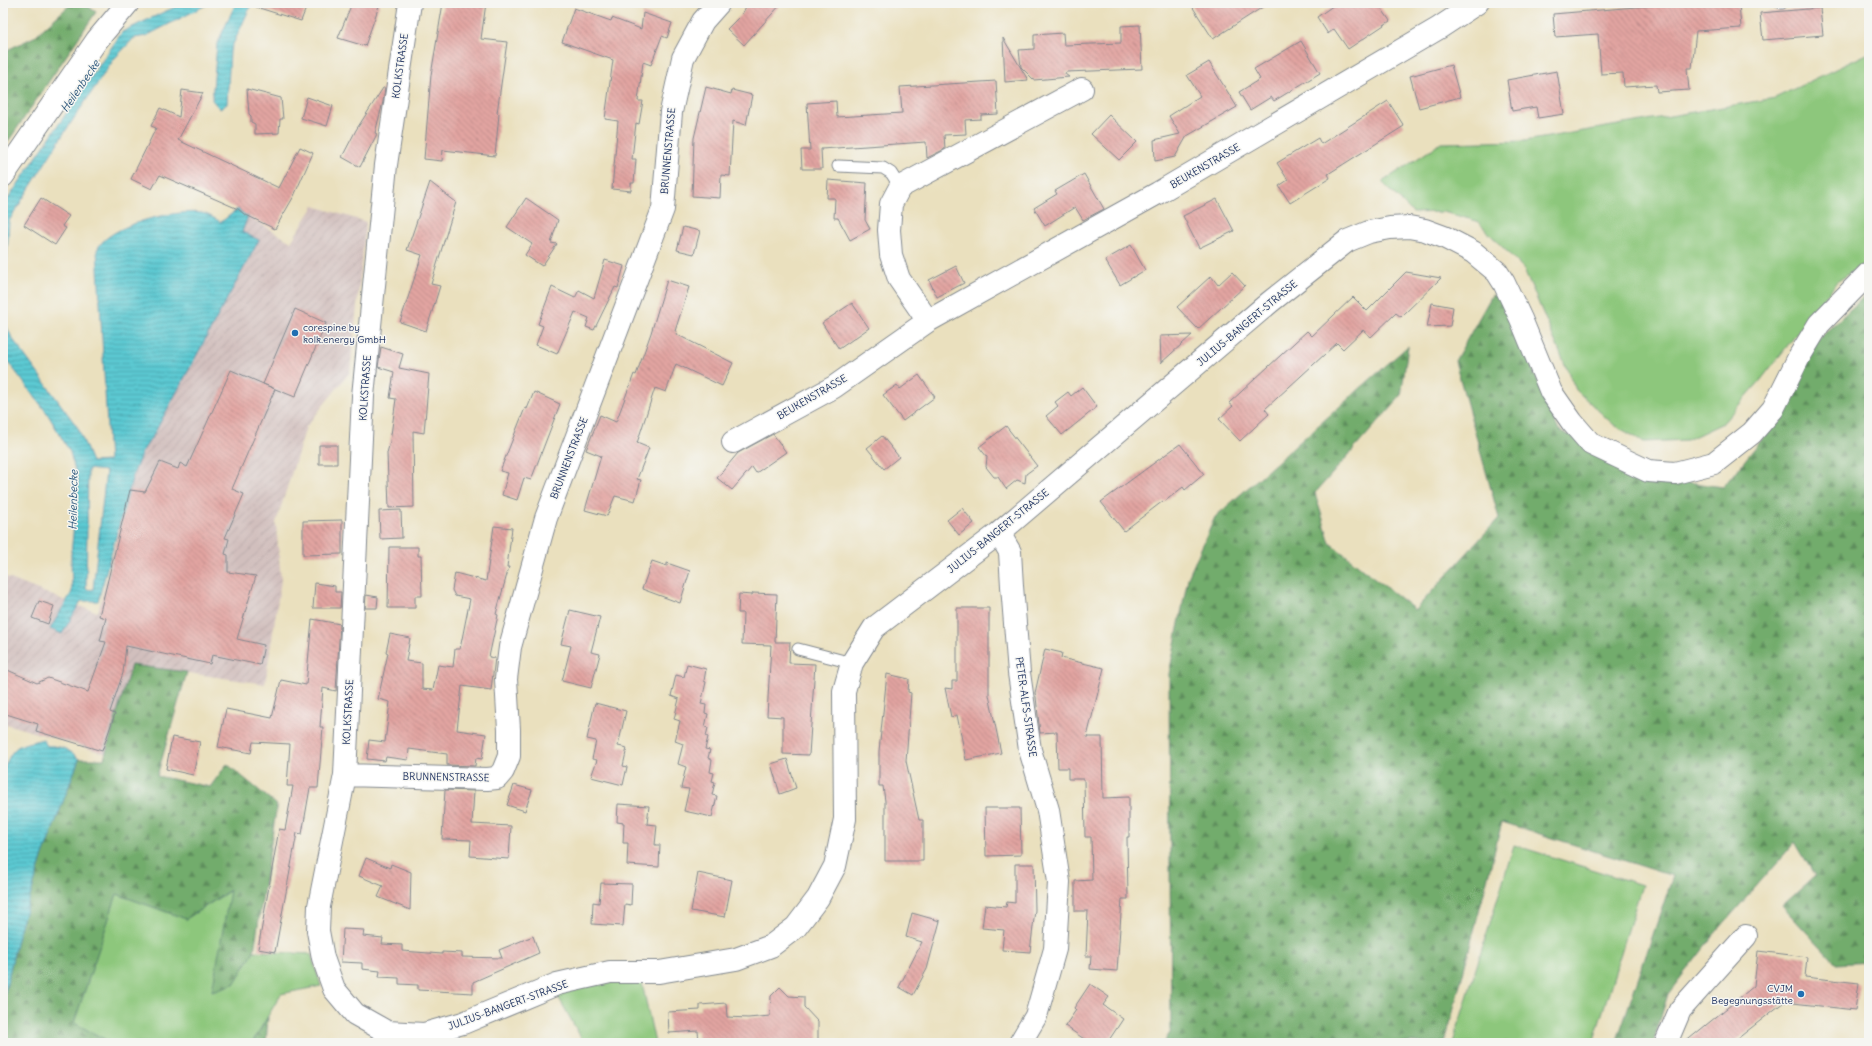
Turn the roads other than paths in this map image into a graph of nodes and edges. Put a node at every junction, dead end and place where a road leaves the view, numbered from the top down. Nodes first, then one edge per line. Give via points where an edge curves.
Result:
1 (128, 3) edge
2 (410, 3) edge
3 (719, 3) edge
4 (1477, 3) edge
5 (1082, 89) dead end
6 (838, 166) dead end
7 (3, 176) edge
8 (900, 187) junction
9 (1869, 273) edge
10 (928, 321) junction
11 (733, 442) dead end
12 (999, 532) junction
13 (798, 649) dead end
14 (852, 663) junction
15 (345, 776) junction
16 (1746, 936) dead end
17 (1020, 1043) edge
18 (1666, 1043) edge

1 - 7 street via 97,40
2 - 15 street, KOLKSTRASSE via 386,165 363,396
3 - 15 street, BRUNNENSTRASSE via 703,22 683,58 671,112 663,210 546,518 510,647 506,679 509,756 503,770 497,778 487,779
4 - 10 street, BEUKENSTRASSE via 1158,194
5 - 8 street
6 - 8 lane via 883,168 891,173
8 - 10 street via 891,204 891,255 899,279
9 - 12 street, JULIUS-BANGERT-STRASSE via 1819,324 1799,357 1773,410 1752,433 1714,463 1675,473 1648,471 1592,444 1572,422 1551,392 1521,319 1497,272 1472,252 1425,230 1409,227 1369,232 1347,241 1276,298
10 - 11 street, BEUKENSTRASSE via 834,387
12 - 14 street, JULIUS-BANGERT-STRASSE via 874,628
12 - 17 street, PETER-ALFS-STRASSE via 1010,552 1019,673 1030,750 1048,810 1059,882 1055,949 1036,1016
13 - 14 lane
14 - 15 street, JULIUS-BANGERT-STRASSE via 844,691 845,820 835,866 818,898 796,927 771,946 736,959 659,972 610,972 557,984 463,1023 424,1034 387,1032 355,1014 334,989 323,958 318,931 319,906
16 - 18 street via 1680,1010

